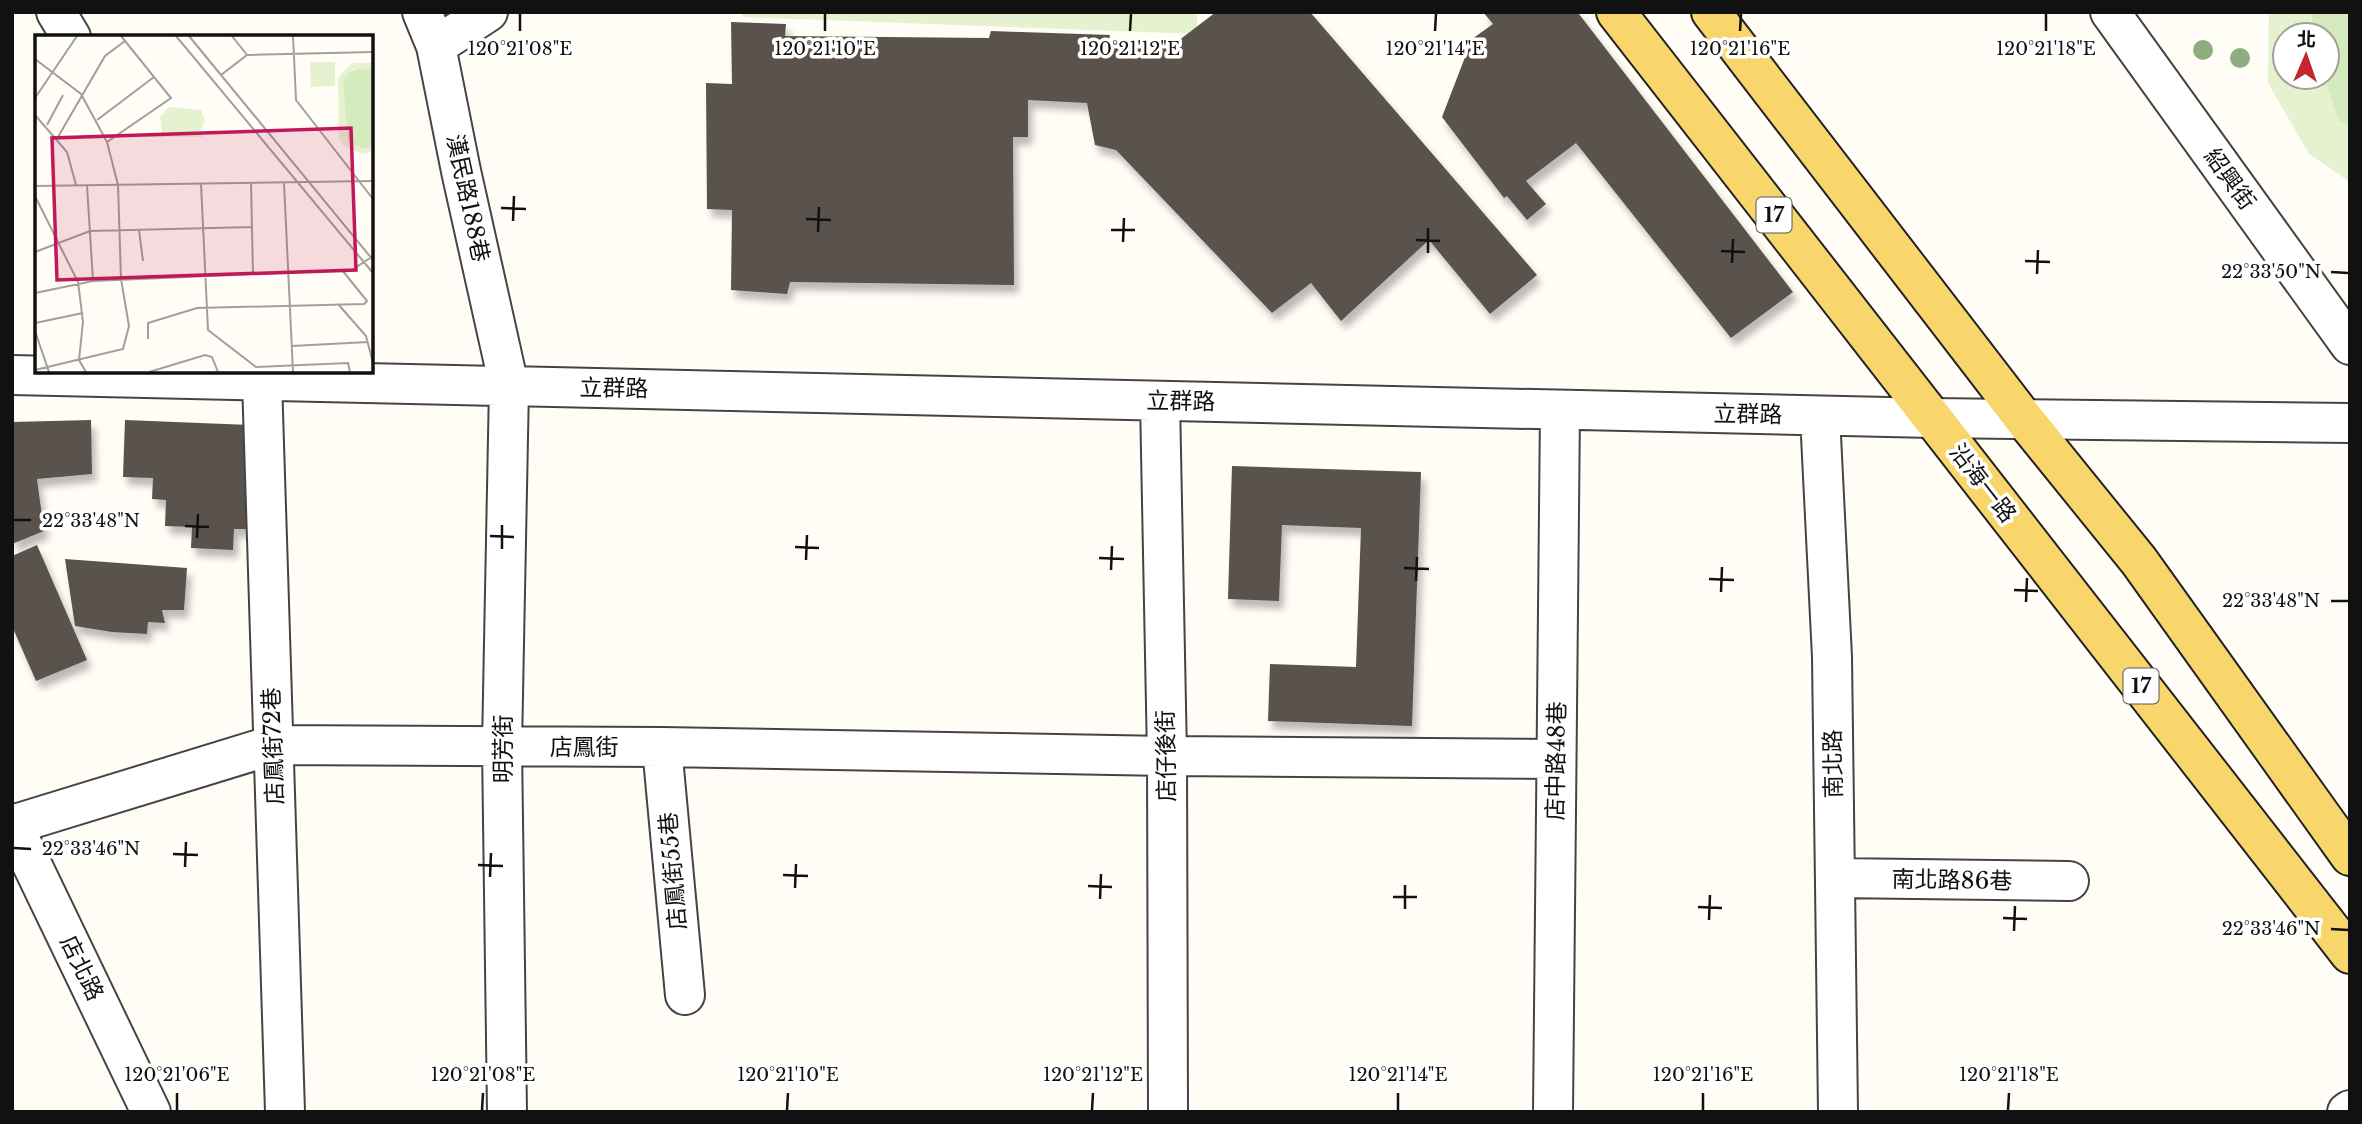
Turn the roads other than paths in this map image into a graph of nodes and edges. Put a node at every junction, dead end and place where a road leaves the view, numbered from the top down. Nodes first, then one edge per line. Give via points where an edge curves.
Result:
1 (56, 12) edge
2 (488, 12) edge
3 (1616, 12) edge
4 (1711, 12) edge
5 (2110, 12) edge
6 (429, 29) edge
7 (70, 35) edge
8 (2350, 345) edge
9 (12, 375) edge
10 (177, 375) edge
11 (262, 380) junction
12 (509, 386) junction
13 (1160, 401) junction
14 (1560, 410) junction
15 (1820, 416) junction
16 (1932, 418) junction
17 (2024, 419) junction
18 (2350, 423) edge
19 (273, 745) junction
20 (502, 747) junction
21 (662, 747) junction
22 (1167, 756) junction
23 (1556, 759) junction
24 (12, 824) edge
25 (2350, 856) edge
26 (1835, 878) junction
27 (2069, 881) dead end
28 (2350, 954) edge
29 (685, 995) dead end
30 (151, 1112) edge
31 (285, 1112) edge
32 (507, 1112) edge
33 (1168, 1112) edge
34 (1553, 1112) edge
35 (1838, 1112) edge

1 - 7 street
2 - 6 street
3 - 16 main road, 沿海一路 / 17
4 - 17 main road
5 - 8 street, 紹興街
6 - 12 street, 漢民路188巷
9 - 10 street, 立群路
10 - 11 street, 立群路
11 - 12 street, 立群路
11 - 19 street, 店鳳街72巷
12 - 13 street, 立群路
12 - 20 street, 明芳街
13 - 14 street, 立群路
13 - 22 street, 店仔後街
14 - 15 street, 立群路
14 - 23 street, 店中路48巷
15 - 16 street, 立群路
15 - 26 street, 南北路 via 1832,657
16 - 17 street, 立群路
16 - 28 main road, 沿海一路 / 17
17 - 18 street, 立群路
17 - 25 main road via 2139,561
19 - 20 street, 店鳳街
19 - 24 street, 店鳳街
19 - 31 street, 店鳳街72巷
20 - 21 street, 店鳳街
20 - 32 street, 明芳街
21 - 22 street, 店鳳街
21 - 29 street, 店鳳街55巷
22 - 23 street, 店鳳街
22 - 33 street, 店仔後街
23 - 34 street, 店中路48巷
24 - 30 street, 店北路
26 - 27 street, 南北路86巷
26 - 35 street, 南北路

